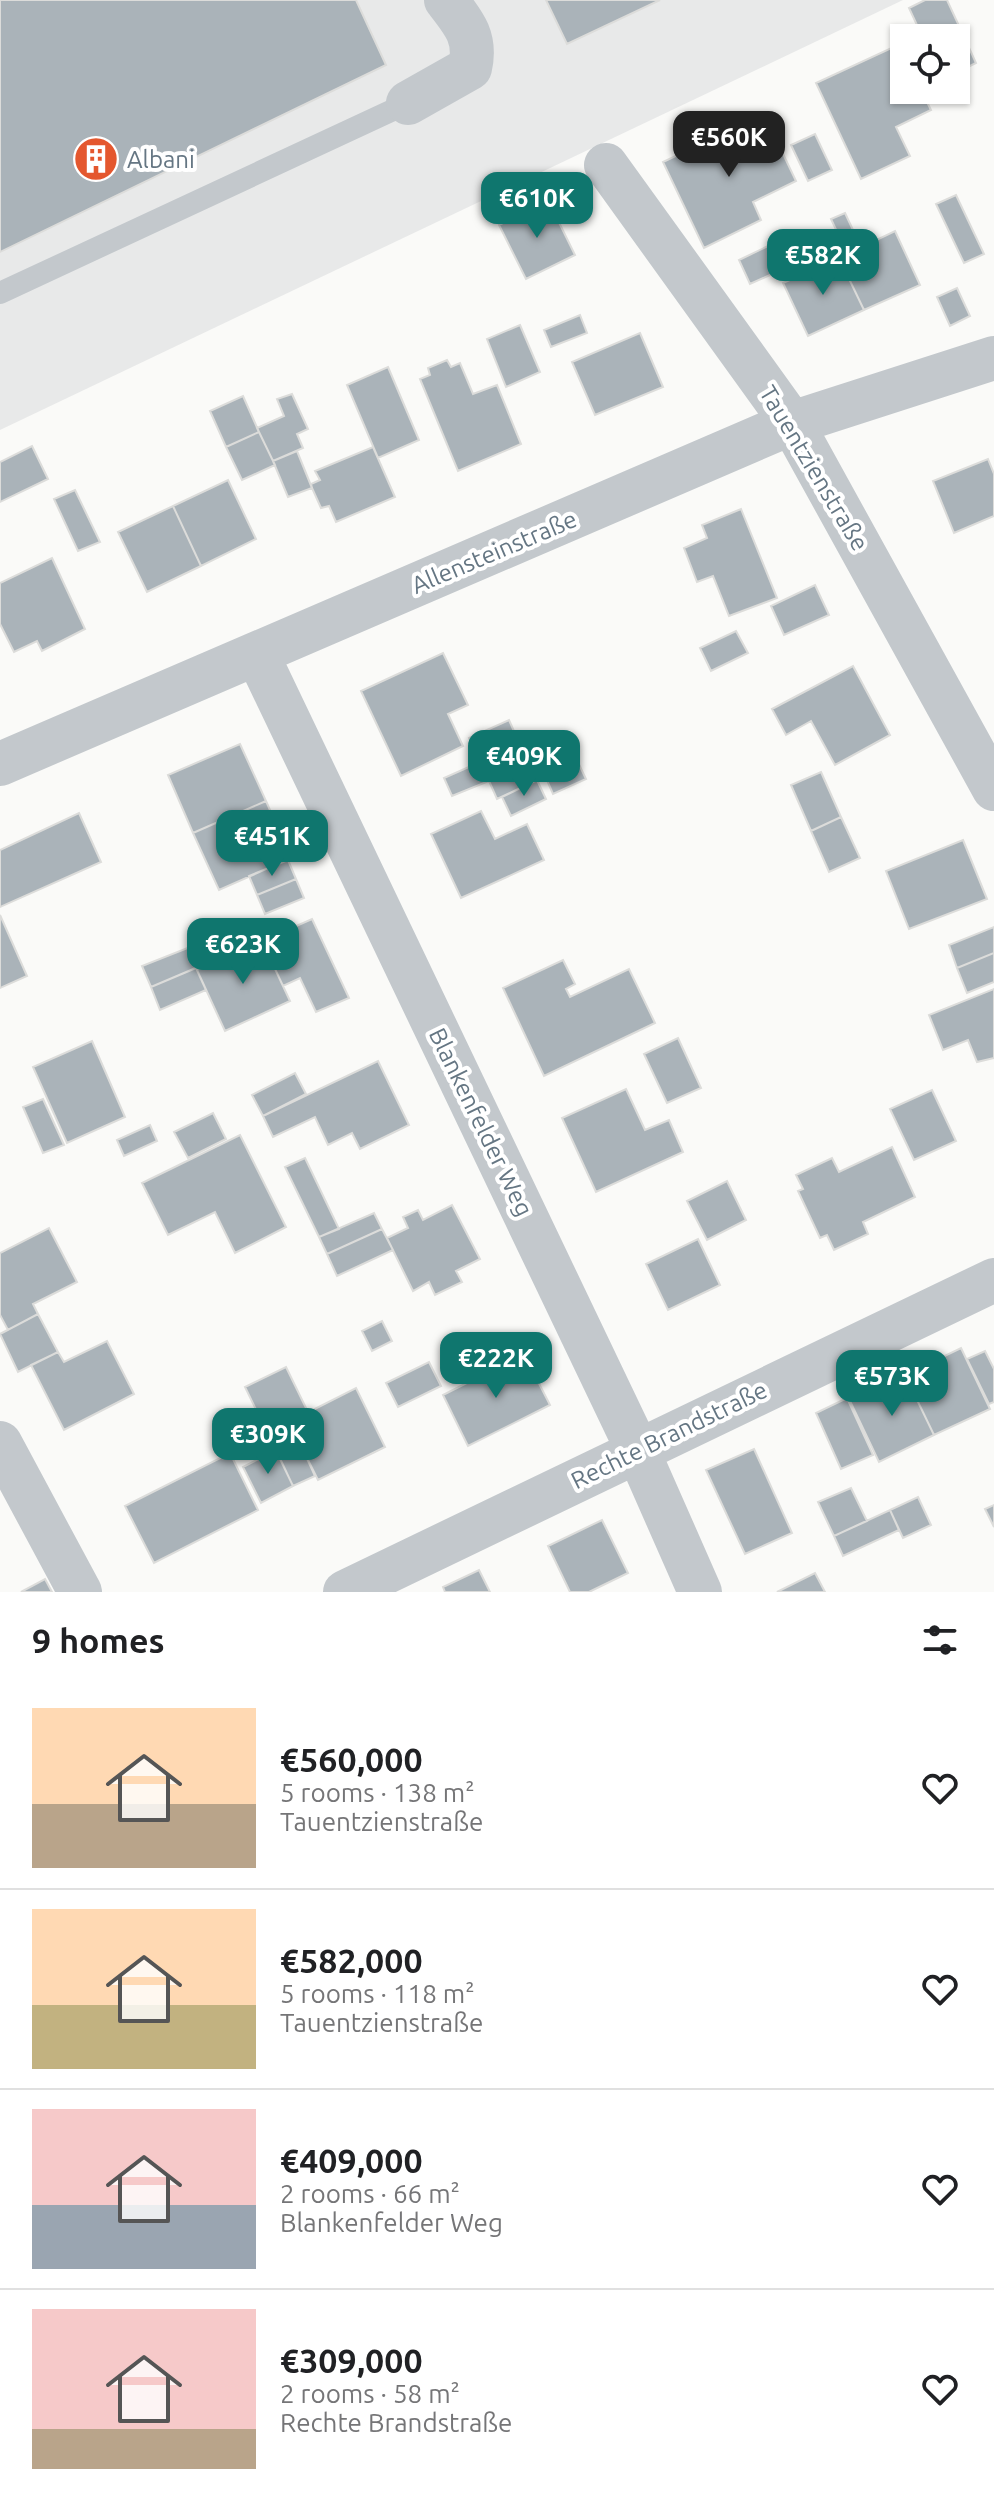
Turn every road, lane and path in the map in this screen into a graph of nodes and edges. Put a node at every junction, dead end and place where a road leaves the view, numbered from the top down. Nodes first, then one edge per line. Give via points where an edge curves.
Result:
1 (446, 0) edge
2 (408, 103) joint
3 (606, 165) dead end
4 (0, 293) edge
5 (994, 358) edge
6 (792, 423) junction
7 (257, 654) junction
8 (0, 764) edge
9 (994, 789) edge
10 (994, 1280) edge
11 (0, 1443) edge
12 (637, 1449) junction
13 (80, 1592) edge
14 (345, 1592) edge
15 (700, 1592) edge

1 - 2 street via 470,32 470,68
2 - 4 lane
3 - 6 street, Tauentzienstraße
5 - 6 street, Allensteinstraße
6 - 7 street, Allensteinstraße
6 - 9 street, Tauentzienstraße
7 - 8 street, Allensteinstraße
7 - 12 street, Blankenfelder Weg
10 - 12 street, Rechte Brandstraße
11 - 13 street
12 - 14 street, Rechte Brandstraße
12 - 15 street, Blankenfelder Weg

